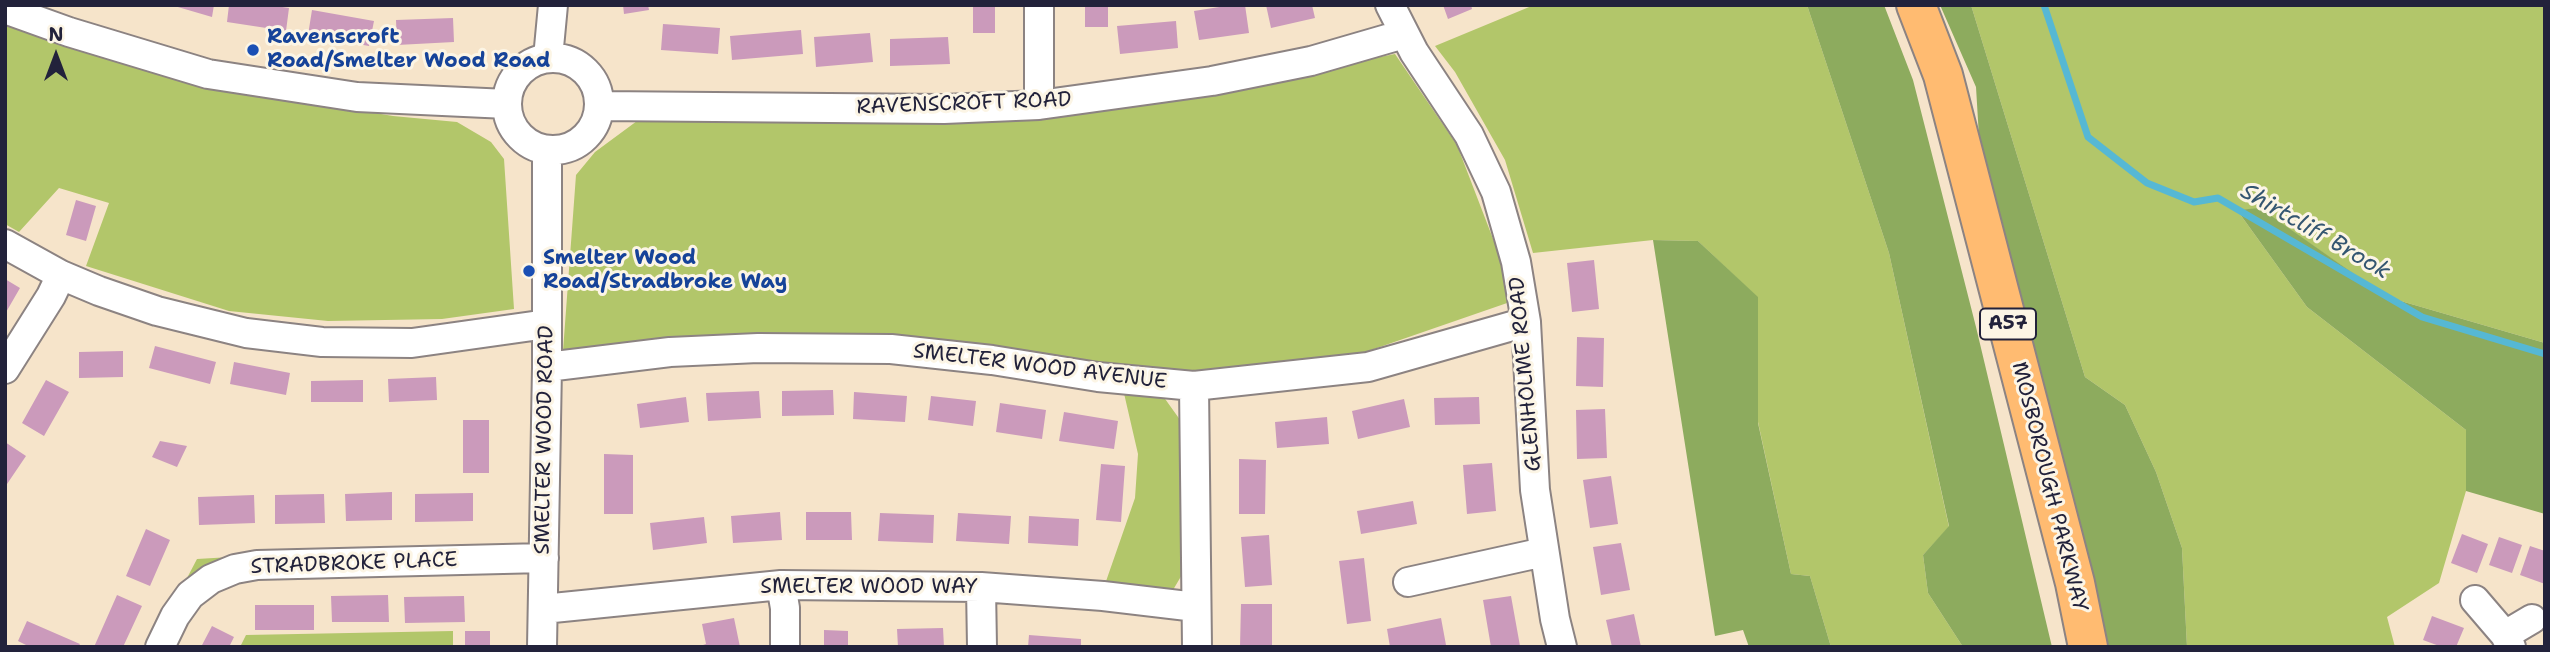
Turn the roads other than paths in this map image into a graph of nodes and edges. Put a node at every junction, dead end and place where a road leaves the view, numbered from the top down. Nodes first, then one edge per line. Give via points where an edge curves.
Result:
1 (553, 5) edge
2 (1039, 5) edge
3 (1390, 5) edge
4 (1916, 5) edge
5 (5, 9) edge
6 (1404, 34) junction
7 (548, 58) junction
8 (507, 104) junction
9 (600, 106) junction
10 (1039, 106) junction
11 (547, 150) junction
12 (5, 244) edge
13 (61, 275) junction
14 (1526, 322) junction
15 (547, 324) junction
16 (547, 367) junction
17 (5, 369) edge
18 (1194, 386) junction
19 (1544, 552) junction
20 (544, 558) junction
21 (1408, 582) dead end
22 (781, 585) junction
23 (981, 586) junction
24 (2475, 600) dead end
25 (1196, 607) junction
26 (543, 609) junction
27 (2532, 619) dead end
28 (2508, 641) edge
29 (160, 647) edge
30 (542, 647) edge
31 (785, 647) edge
32 (982, 647) edge
33 (1197, 647) edge
34 (1562, 647) edge
35 (2088, 647) edge

1 - 7 street
2 - 10 street
3 - 6 street, GLENHOLME ROAD
4 - 35 highway, MOSBOROUGH PARKWAY / A57 via 1943,75
5 - 8 street via 208,74 357,97
6 - 10 street, RAVENSCROFT ROAD via 1311,61 1212,81
6 - 14 street, GLENHOLME ROAD via 1469,135 1496,192 1516,262
7 - 8 street via 520,72
7 - 9 street via 583,68 593,80
8 - 11 street via 517,132 531,145
9 - 10 street, RAVENSCROFT ROAD
9 - 11 street via 584,139 570,147
11 - 15 street, SMELTER WOOD ROAD
12 - 13 street
13 - 15 street via 157,312 246,333 322,342 412,342
13 - 17 street
14 - 18 street, SMELTER WOOD AVENUE via 1368,367
14 - 19 street, GLENHOLME ROAD via 1531,450
15 - 16 street, SMELTER WOOD ROAD
16 - 18 street, SMELTER WOOD AVENUE via 670,352 891,349
16 - 20 street, SMELTER WOOD ROAD
18 - 25 street
19 - 21 street
19 - 34 street, GLENHOLME ROAD
20 - 26 street, SMELTER WOOD ROAD
20 - 29 street, STRADBROKE PLACE via 235,569 190,595
22 - 23 street, SMELTER WOOD WAY
22 - 26 street, SMELTER WOOD WAY
22 - 31 street
23 - 25 street, SMELTER WOOD WAY
23 - 32 street
24 - 28 street
25 - 33 street
26 - 30 street, SMELTER WOOD ROAD
27 - 28 street

